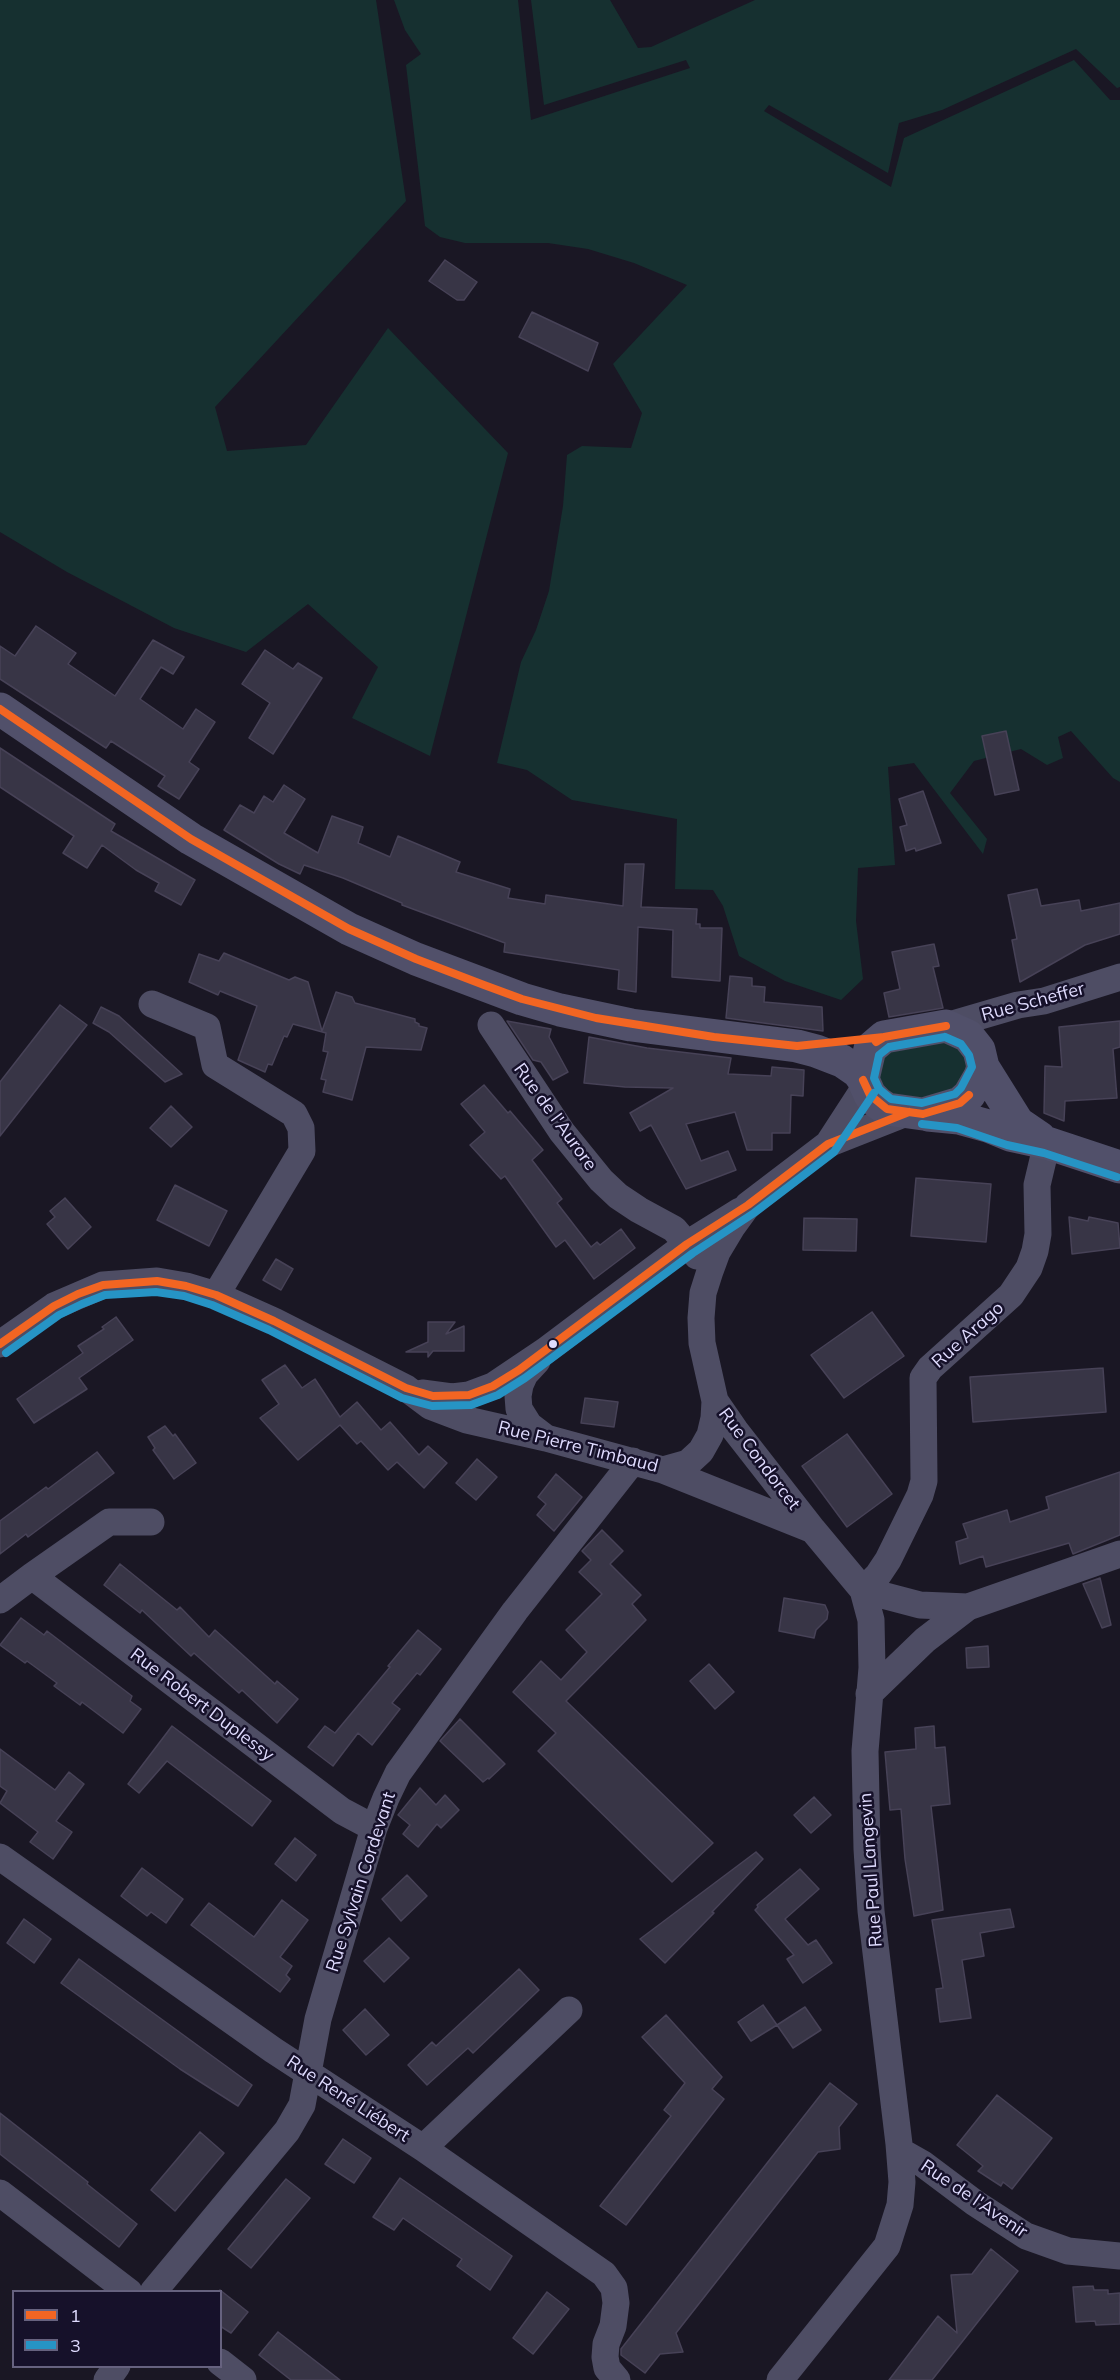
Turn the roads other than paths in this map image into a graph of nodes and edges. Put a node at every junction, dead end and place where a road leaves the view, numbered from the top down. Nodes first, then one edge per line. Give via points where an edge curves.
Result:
1 (0, 709) edge
2 (1120, 976) edge
3 (152, 1004) dead end
4 (490, 1025) dead end
5 (946, 1026) junction
6 (884, 1037) junction
7 (797, 1046) junction
8 (982, 1067) junction
9 (864, 1083) junction
10 (916, 1113) junction
11 (1047, 1143) junction
12 (828, 1144) junction
13 (1120, 1167) edge
14 (748, 1205) junction
15 (687, 1244) junction
16 (710, 1271) junction
17 (216, 1295) junction
18 (0, 1344) edge
19 (545, 1351) junction
20 (406, 1388) junction
21 (715, 1401) junction
22 (546, 1437) junction
23 (633, 1461) junction
24 (663, 1470) junction
25 (151, 1522) dead end
26 (813, 1530) junction
27 (1120, 1554) edge
28 (32, 1576) junction
29 (863, 1590) junction
30 (0, 1600) edge
31 (968, 1608) junction
32 (869, 1694) junction
33 (374, 1828) junction
34 (0, 1858) edge
35 (569, 2010) dead end
36 (308, 2073) junction
37 (423, 2148) junction
38 (900, 2151) junction
39 (0, 2193) edge
40 (1120, 2256) edge
41 (126, 2290) edge
42 (155, 2290) edge
43 (222, 2364) edge
44 (116, 2368) edge
45 (107, 2380) edge
46 (243, 2380) edge
47 (617, 2380) edge
48 (780, 2380) edge

1 - 7 main road via 191,838 349,929 416,959 560,1010 631,1025
2 - 5 street, Rue Scheffer via 1044,1001
3 - 17 street via 207,1027 215,1065 294,1114 301,1128 302,1151
4 - 15 street, Rue de l'Aurore via 562,1132 601,1180 632,1205 674,1229
5 - 6 main road
5 - 8 main road via 975,1042
6 - 7 main road
6 - 9 main road via 870,1049
7 - 9 main road via 833,1056 851,1067
8 - 10 main road via 976,1084 960,1102
8 - 11 main road via 1018,1122
9 - 10 main road via 870,1095 887,1109
9 - 12 street, Rue Condorcet
10 - 11 main road via 959,1118
10 - 12 street, Rue Condorcet
11 - 13 main road
11 - 29 street, Rue Arago via 1039,1170 1038,1234 1029,1268 1011,1295 923,1378 924,1481 888,1560
12 - 14 street, Rue Condorcet
14 - 15 street, Rue Pierre Timbaud
14 - 16 street, Rue Condorcet via 727,1235
15 - 16 street, Rue de l'Aurore
15 - 19 street, Rue Pierre Timbaud
16 - 21 street, Rue Condorcet via 700,1318
17 - 18 street, Rue Pierre Timbaud via 157,1281 103,1285 54,1306
17 - 20 street, Rue Pierre Timbaud
19 - 20 street, Rue Pierre Timbaud via 493,1386 469,1395 433,1396
19 - 22 street via 525,1374 518,1396 524,1418
20 - 22 street, Rue Pierre Timbaud via 430,1406 467,1420
21 - 24 street, Rue Pierre Timbaud via 710,1435 701,1451 688,1463
21 - 26 street, Rue Condorcet
22 - 23 street, Rue Pierre Timbaud
23 - 24 street, Rue Pierre Timbaud
23 - 33 street, Rue Sylvain Cordevant via 514,1611 405,1764
24 - 26 street
25 - 28 street via 109,1522
26 - 29 street, Rue Condorcet
27 - 31 street
28 - 30 street
28 - 33 street, Rue Robert Duplessy via 342,1811
29 - 31 street via 920,1605
29 - 32 street, Rue Paul Langevin via 871,1620
31 - 32 street via 925,1640
32 - 38 street, Rue Paul Langevin via 865,1751 871,1911
33 - 36 street, Rue Sylvain Cordevant via 318,2019
34 - 36 street, Rue René Liébert
35 - 37 street
36 - 37 street, Rue René Liébert
36 - 42 street, Rue Sylvain Cordevant via 302,2105 287,2131
37 - 47 street, Rue René Liébert via 604,2274 614,2289 616,2302 605,2357 607,2368
38 - 40 street, Rue de l'Avenir via 1026,2236 1068,2252
38 - 48 street, Rue Paul Langevin via 900,2205 887,2246
39 - 41 street
43 - 46 street
44 - 45 street

